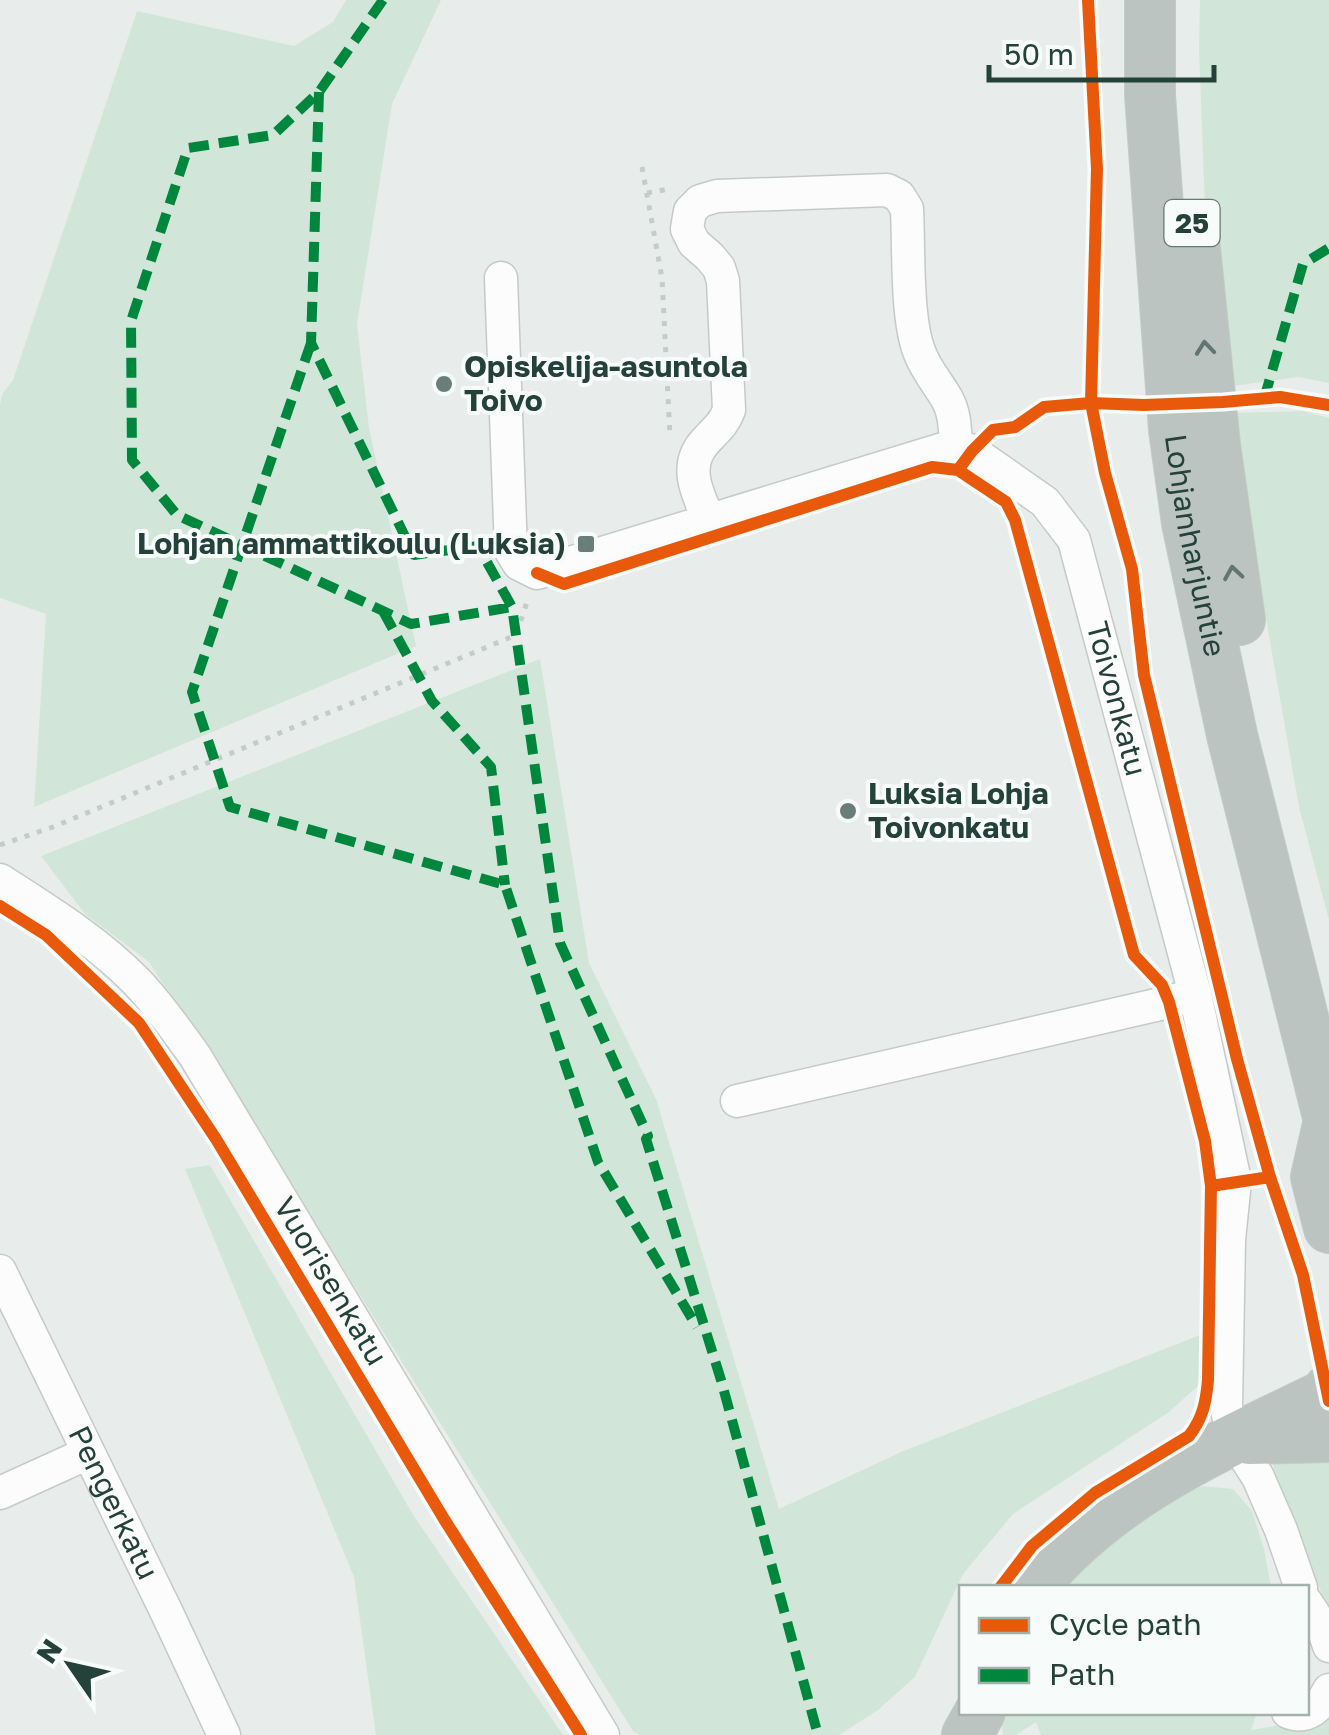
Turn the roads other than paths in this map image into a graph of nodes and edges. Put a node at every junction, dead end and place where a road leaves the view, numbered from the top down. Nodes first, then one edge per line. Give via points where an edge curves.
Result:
1 (1150, 0) edge
2 (1178, 0) edge
3 (501, 278) dead end
4 (956, 445) junction
5 (708, 520) junction
6 (1261, 844) junction
7 (0, 880) edge
8 (1195, 994) junction
9 (737, 1101) dead end
10 (1329, 1120) edge
11 (1329, 1228) edge
12 (0, 1270) edge
13 (1329, 1389) edge
14 (1329, 1436) edge
15 (1234, 1440) junction
16 (88, 1453) junction
17 (0, 1494) edge
18 (1034, 1585) edge
19 (1301, 1585) edge
20 (1309, 1607) edge
21 (1329, 1646) edge
22 (1329, 1690) edge
23 (1309, 1713) edge
24 (224, 1735) edge
25 (603, 1735) edge

1 - 6 highway, Lohjanharjuntie / 25 via 1150,94 1174,430 1187,523
6 -> 2 highway, Lohjanharjuntie / 25 via 1259,738 1214,445 1180,109
3 - 5 street via 511,551 519,564 537,573
4 - 5 street
4 - 5 street via 949,401 918,349 907,209 898,196 887,190 700,201 687,229 723,281 729,410 694,459 692,473
4 - 8 street, Toivonkatu via 1045,502 1074,540
6 - 10 highway, Lohjanharjuntie / 25
7 - 25 street, Vuorisenkatu via 116,962 196,1056
8 - 9 street
8 - 15 street, Toivonkatu via 1235,1180 1226,1408
10 - 11 highway via 1316,1177
12 - 16 street, Pengerkatu
13 - 15 highway
14 - 15 highway
15 - 18 highway via 1136,1493 1082,1533
15 - 19 street via 1258,1476
16 - 17 street
16 - 24 street, Pengerkatu
20 - 21 street
22 - 23 street

